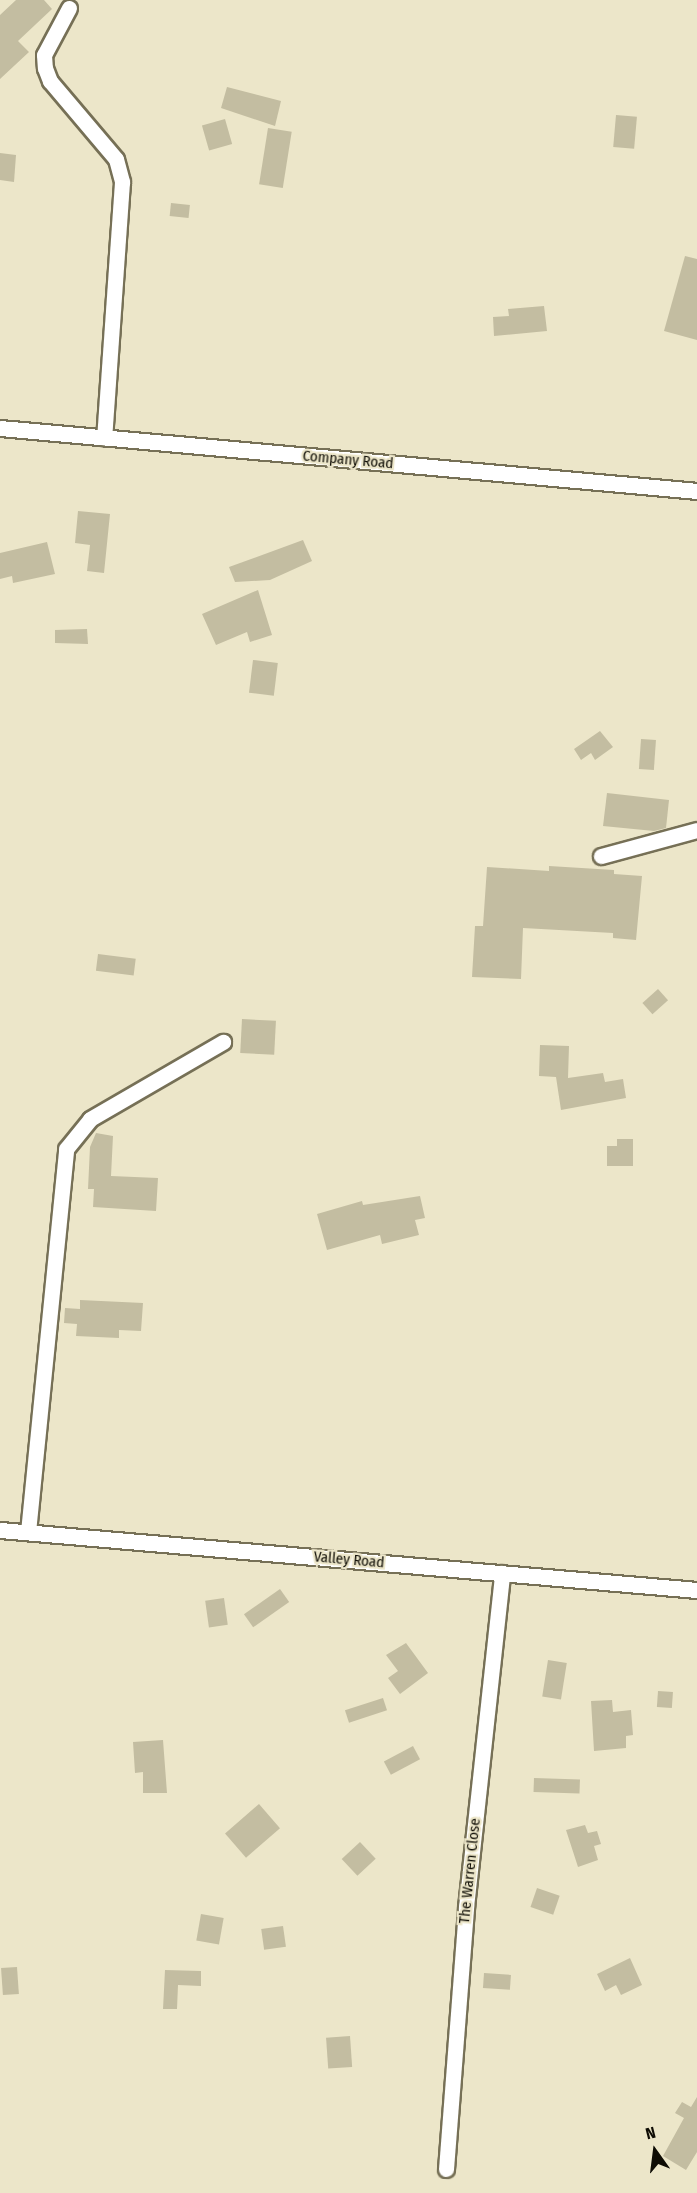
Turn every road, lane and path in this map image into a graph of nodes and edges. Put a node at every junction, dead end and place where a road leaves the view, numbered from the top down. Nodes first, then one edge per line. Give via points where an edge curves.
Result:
1 (69, 8) dead end
2 (0, 428) edge
3 (104, 437) junction
4 (697, 491) edge
5 (697, 830) edge
6 (601, 856) dead end
7 (223, 1042) dead end
8 (0, 1530) edge
9 (28, 1532) junction
10 (502, 1573) junction
11 (697, 1590) edge
12 (446, 2169) dead end

1 - 3 street via 44,55 47,76 106,144 122,182
2 - 3 street, Company Road
3 - 4 street, Company Road
5 - 6 street
7 - 9 street via 90,1119 66,1149
8 - 9 street, Valley Road
9 - 10 street, Valley Road
10 - 11 street, Valley Road
10 - 12 street, The Warren Close via 466,1907

